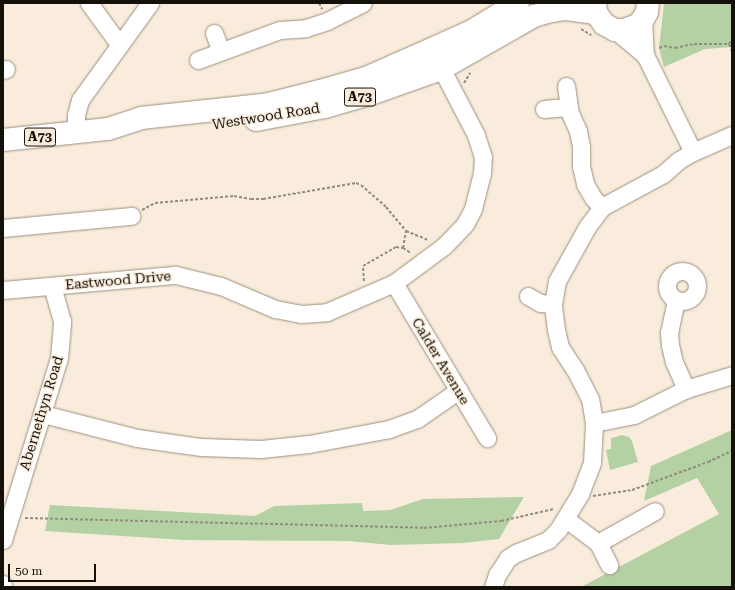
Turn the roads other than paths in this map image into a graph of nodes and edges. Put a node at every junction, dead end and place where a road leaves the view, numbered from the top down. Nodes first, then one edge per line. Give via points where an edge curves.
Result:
1 (89, 3) edge
2 (150, 3) edge
3 (363, 3) edge
4 (518, 3) edge
5 (595, 8) edge
6 (645, 11) edge
7 (214, 33) dead end
8 (606, 34) junction
9 (119, 44) junction
10 (431, 49) junction
11 (221, 52) junction
12 (650, 52) junction
13 (198, 60) dead end
14 (441, 68) junction
15 (566, 86) dead end
16 (569, 107) junction
17 (544, 109) dead end
18 (108, 130) junction
19 (76, 133) junction
20 (732, 136) edge
21 (3, 140) edge
22 (693, 152) junction
23 (602, 207) junction
24 (131, 216) road end
25 (3, 228) edge
26 (394, 283) junction
27 (52, 286) junction
28 (3, 290) edge
29 (528, 296) dead end
30 (676, 300) dead end
31 (553, 304) junction
32 (732, 375) edge
33 (686, 389) junction
34 (459, 390) junction
35 (42, 414) junction
36 (594, 423) junction
37 (487, 438) dead end
38 (573, 506) junction
39 (655, 511) dead end
40 (3, 540) edge
41 (598, 543) junction
42 (609, 565) dead end
43 (3, 584) edge
44 (3, 587) edge
45 (492, 587) edge

1 - 9 street
2 - 9 street
3 - 11 street via 327,21 306,28 280,30
4 - 10 main road, Westwood Road / A73 via 472,31
5 - 8 main road, A73 via 604,24
5 - 14 main road, Westwood Road / A73 via 551,11 534,16
6 - 8 main road via 631,29
6 - 12 street
7 - 11 street
8 - 12 street
9 - 19 street via 80,100 76,115
10 - 14 street, Eastwood Drive
10 - 18 main road, Westwood Road / A73 via 366,78 269,104 141,118
11 - 13 street
12 - 22 street
14 - 18 main road, Westwood Road / A73 via 370,94 275,118 143,133
14 - 26 street, Eastwood Drive via 476,135 483,157 482,174 473,209 465,224 444,246
15 - 16 street
16 - 17 street
16 - 23 street via 579,139 585,184
18 - 19 main road, Westwood Road / A73
19 - 21 main road, Westwood Road / A73
20 - 22 street
22 - 23 street via 663,174
23 - 31 street via 587,227 557,281
24 - 25 street
26 - 27 street, Eastwood Drive via 327,312 301,314 275,309 220,286 176,275
26 - 34 street, Calder Avenue
27 - 28 street, Eastwood Drive
27 - 35 street, Abernethyn Road via 62,321 59,358
29 - 31 street via 540,303
30 - 33 street via 669,332 670,345 674,362
31 - 36 street via 553,317 560,347 590,400
32 - 33 street
33 - 36 street via 634,415
34 - 35 street via 418,419 389,428 316,443 260,449 201,447 138,438
34 - 37 street, Calder Avenue
35 - 40 street, Abernethyn Road
36 - 38 street via 592,463
38 - 41 street
38 - 45 street via 558,530 548,540 508,558 499,570
39 - 41 street
41 - 42 street
43 - 44 street

